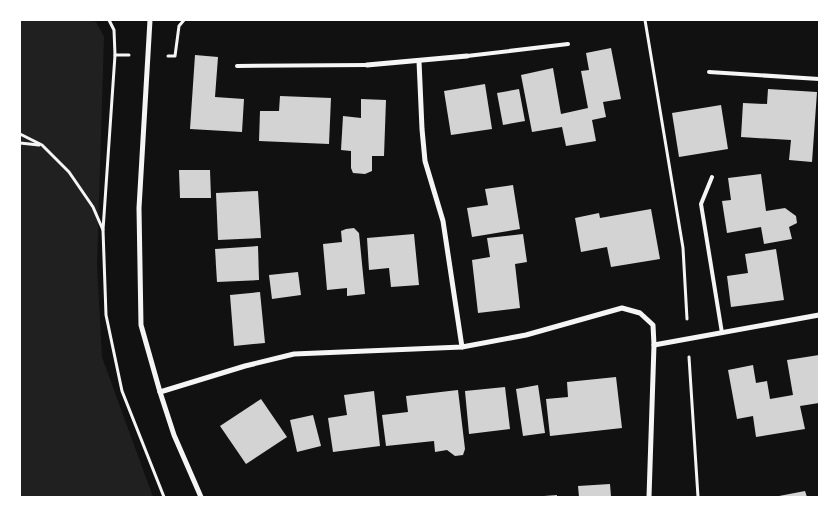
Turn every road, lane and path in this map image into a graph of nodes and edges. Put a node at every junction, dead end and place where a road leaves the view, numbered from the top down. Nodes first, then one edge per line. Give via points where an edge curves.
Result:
1 (109, 20) edge
2 (150, 20) edge
3 (645, 20) edge
4 (568, 44) dead end
5 (467, 56) joint
6 (419, 61) junction
7 (367, 65) joint
8 (237, 66) dead end
9 (708, 72) dead end
10 (819, 79) edge
11 (20, 134) edge
12 (20, 143) edge
13 (42, 145) junction
14 (712, 178) dead end
15 (103, 230) junction
16 (819, 315) edge
17 (722, 333) junction
18 (688, 339) junction
19 (654, 345) junction
20 (462, 347) junction
21 (160, 392) junction
22 (164, 497) edge
23 (201, 497) edge
24 (649, 497) edge
25 (698, 497) edge

1 - 15 path via 114,30 115,55
2 - 21 street via 140,208 142,325
3 - 18 path via 683,248
4 - 5 lane
5 - 6 street
6 - 7 street
6 - 20 street via 425,161 443,221
7 - 8 lane
9 - 10 lane
11 - 13 path
12 - 13 path
13 - 15 path via 69,172 93,207
14 - 17 lane via 701,204
15 - 22 path via 106,315 122,392
16 - 17 street
17 - 18 street
18 - 19 street
18 - 25 path
19 - 20 street via 653,325 640,313 622,308 526,335
19 - 24 street
20 - 21 street via 294,354
21 - 23 street via 174,435

